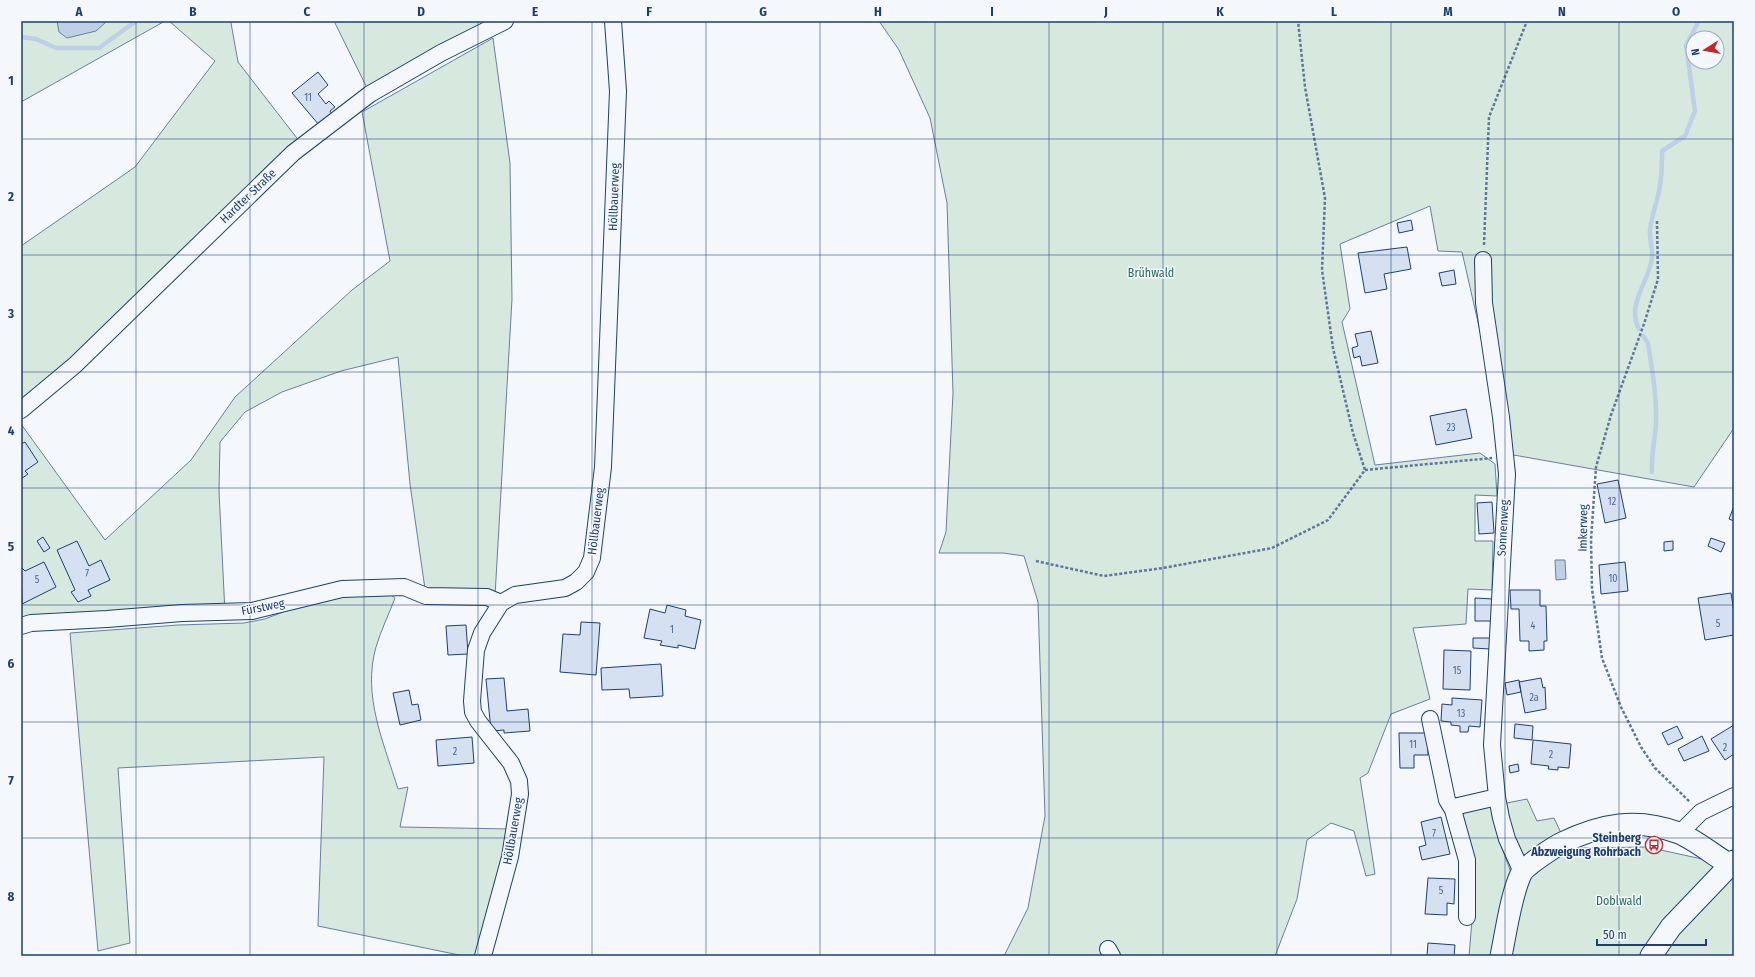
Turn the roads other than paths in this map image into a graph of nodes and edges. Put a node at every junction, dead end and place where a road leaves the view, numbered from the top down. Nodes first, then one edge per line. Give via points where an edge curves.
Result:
1 (505, 21) edge
2 (613, 21) edge
3 (1484, 260) road end
4 (21, 410) edge
5 (501, 603) junction
6 (21, 626) edge
7 (1430, 719) dead end
8 (1734, 796) edge
9 (1497, 797) junction
10 (1453, 810) junction
11 (1680, 833) junction
12 (1732, 863) edge
13 (1522, 872) junction
14 (1467, 917) dead end
15 (483, 956) edge
16 (1501, 956) edge
17 (1651, 956) edge

1 - 4 street, Hardter Straße via 441,53 370,94 293,153 75,365
2 - 5 street, Höllbauerweg via 618,91 603,467 592,558 586,572 565,588 515,596
3 - 9 street, Sonnenweg via 1484,303 1507,474 1492,745
5 - 6 street, Fürstweg via 487,596 426,596 404,587 350,589 252,611 182,613 31,623
5 - 15 street, Höllbauerweg via 482,633 476,650 473,707 478,721 511,763 519,781 520,803 508,863
7 - 10 street via 1447,800
8 - 11 street via 1700,812
9 - 10 street via 1458,806
9 - 13 street, Sonnenweg via 1507,839
10 - 14 street via 1467,860
11 - 12 main road
11 - 13 main road via 1642,823 1590,831 1552,848
12 - 17 main road via 1671,927
13 - 16 main road

